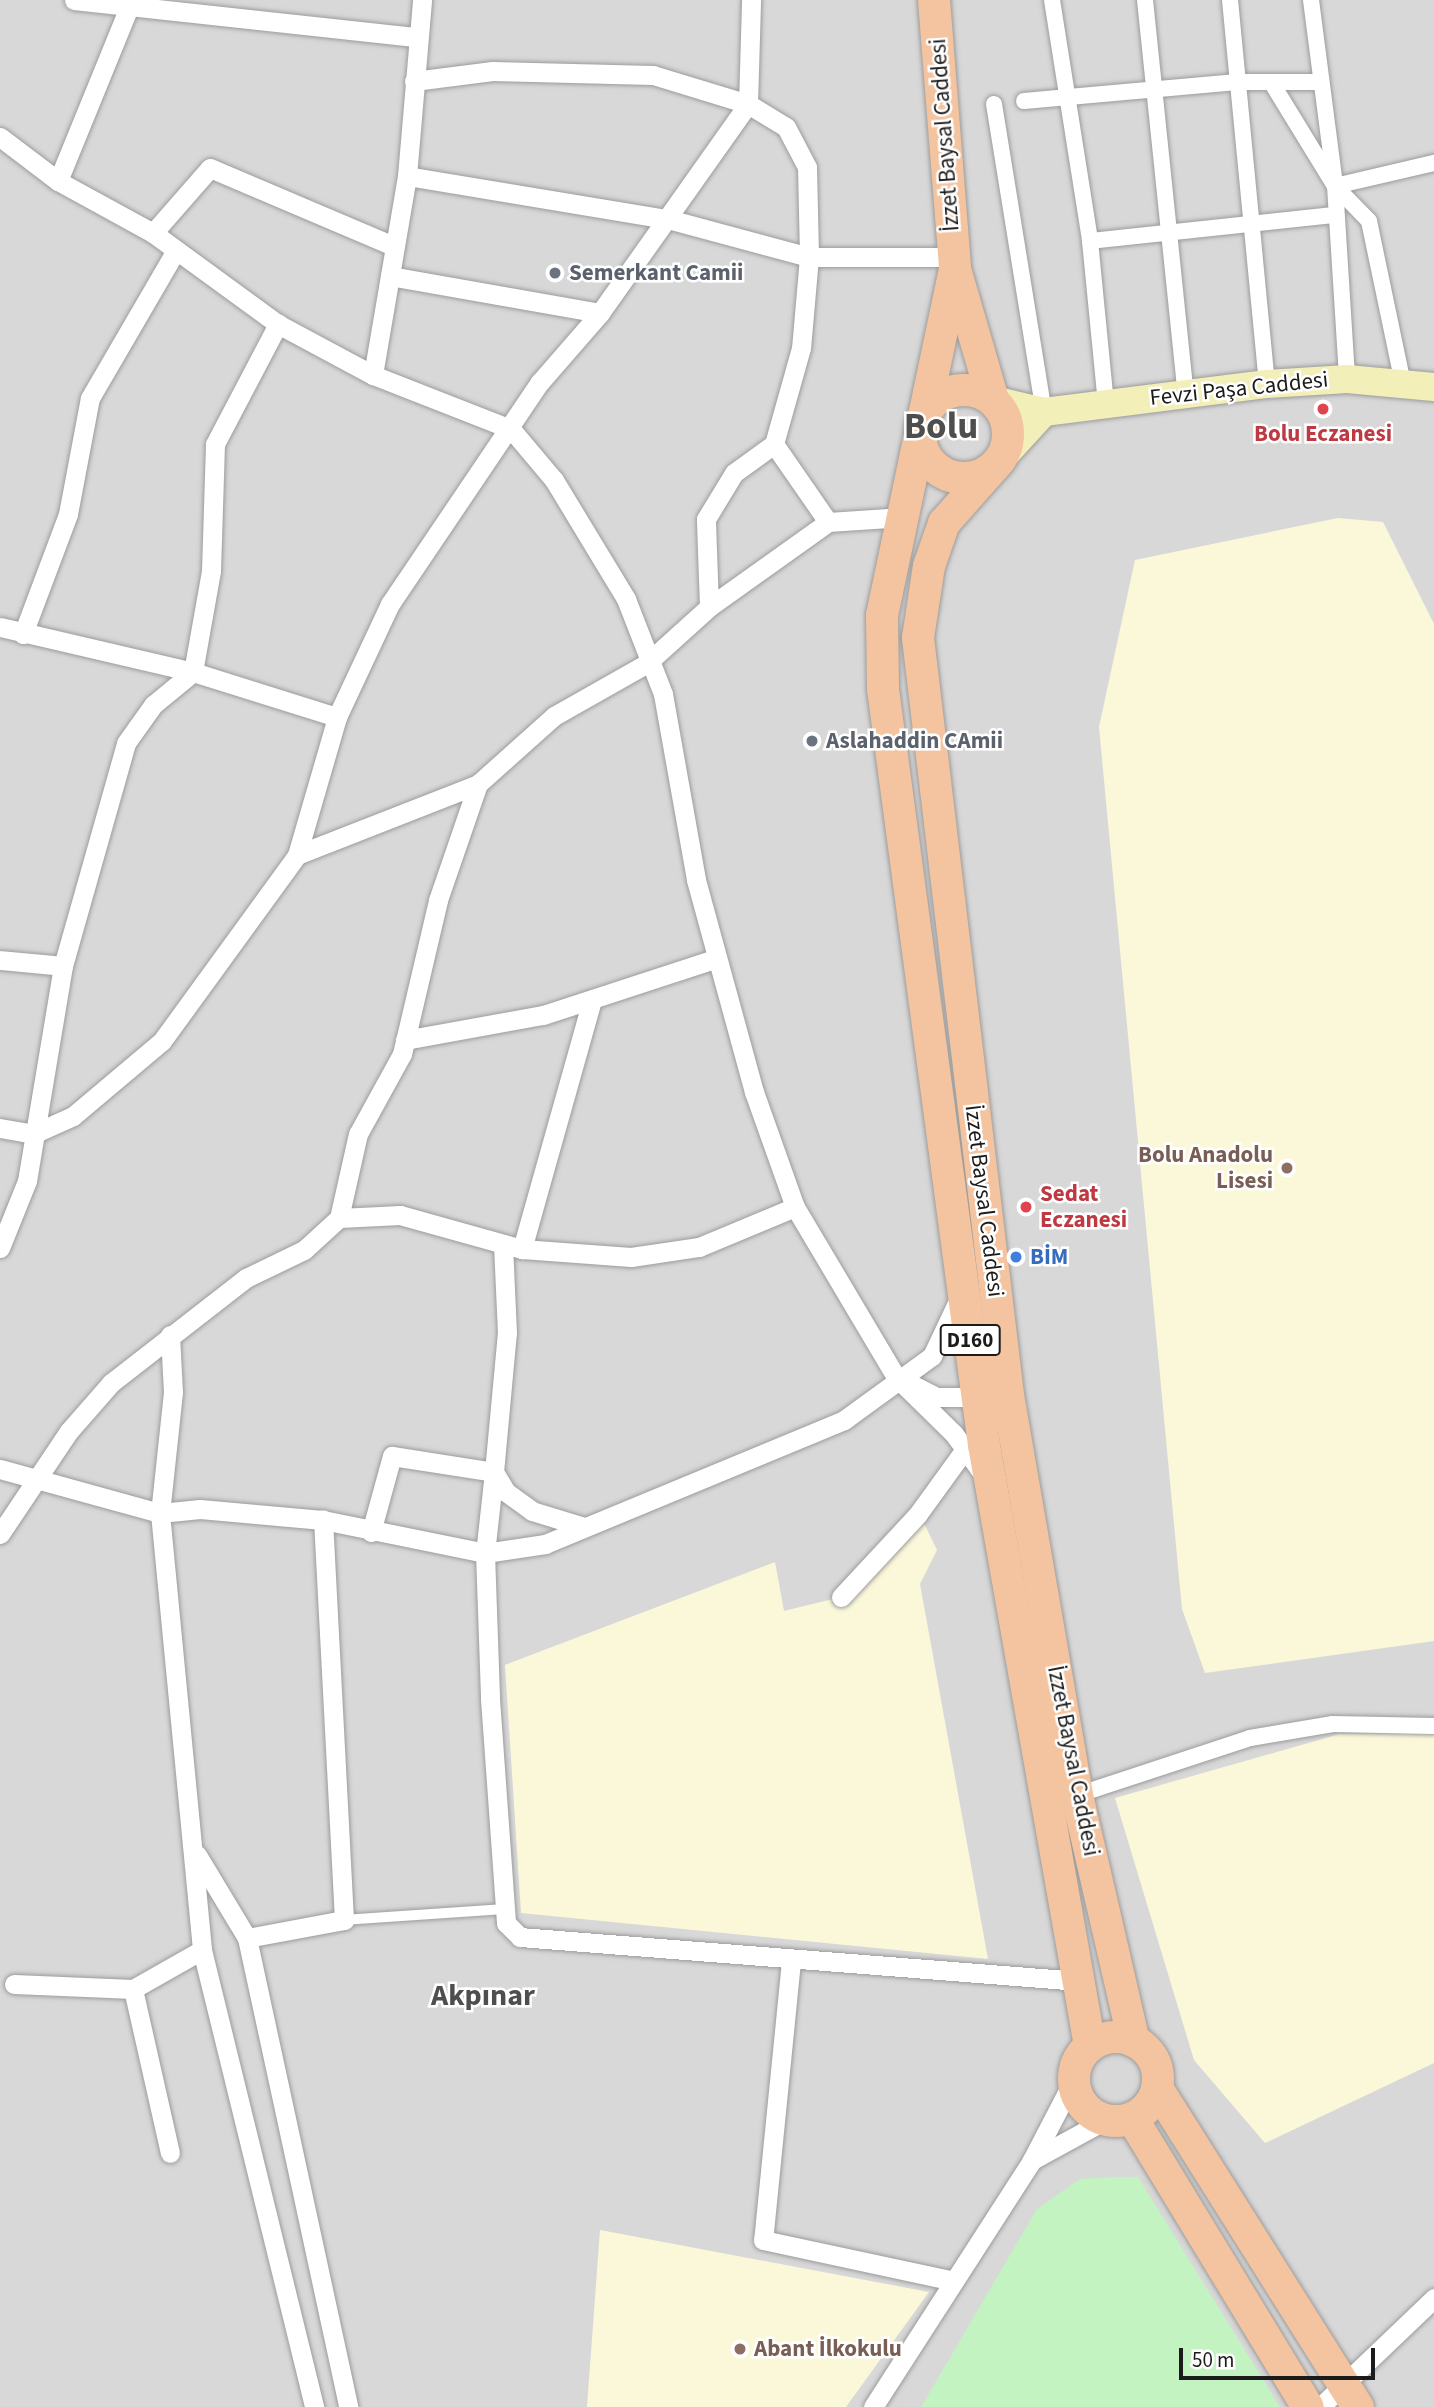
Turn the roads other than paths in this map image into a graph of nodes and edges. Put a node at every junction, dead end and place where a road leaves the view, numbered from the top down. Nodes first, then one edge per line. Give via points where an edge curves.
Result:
1 (74, 0) edge
2 (422, 0) edge
3 (751, 0) edge
4 (934, 0) edge
5 (1052, 0) edge
6 (1145, 0) edge
7 (1230, 0) edge
8 (1311, 0) edge
9 (131, 4) edge
10 (417, 37) junction
11 (414, 81) junction
12 (1237, 82) junction
13 (1321, 82) junction
14 (1273, 85) junction
15 (1159, 88) junction
16 (1066, 96) junction
17 (1024, 101) dead end
18 (748, 104) junction
19 (994, 104) dead end
20 (0, 137) edge
21 (1434, 163) edge
22 (407, 176) junction
23 (58, 181) junction
24 (1335, 186) junction
25 (1333, 215) junction
26 (668, 219) junction
27 (1255, 219) junction
28 (1172, 228) junction
29 (153, 233) junction
30 (1090, 241) junction
31 (394, 246) junction
32 (176, 250) junction
33 (810, 257) junction
34 (955, 263) junction
35 (390, 276) junction
36 (600, 313) junction
37 (278, 324) junction
38 (373, 375) junction
39 (1347, 379) junction
40 (1267, 384) junction
41 (1403, 384) junction
42 (1434, 387) edge
43 (1186, 395) junction
44 (993, 400) junction
45 (1106, 402) junction
46 (1044, 412) junction
47 (920, 425) junction
48 (511, 429) junction
49 (774, 444) junction
50 (1000, 460) junction
51 (904, 517) junction
52 (828, 522) junction
53 (709, 607) junction
54 (0, 626) edge
55 (23, 634) junction
56 (646, 664) junction
57 (193, 672) junction
58 (337, 717) junction
59 (478, 784) junction
60 (297, 855) junction
61 (717, 958) junction
62 (0, 960) edge
63 (63, 966) junction
64 (592, 1000) junction
65 (405, 1040) junction
66 (0, 1128) edge
67 (33, 1134) junction
68 (794, 1207) junction
69 (339, 1218) junction
70 (503, 1244) junction
71 (0, 1248) edge
72 (522, 1249) junction
73 (962, 1283) junction
74 (170, 1335) junction
75 (896, 1377) junction
76 (993, 1397) junction
77 (965, 1449) junction
78 (0, 1469) edge
79 (494, 1472) junction
80 (1022, 1477) junction
81 (34, 1480) junction
82 (991, 1487) junction
83 (160, 1513) junction
84 (323, 1520) junction
85 (585, 1527) junction
86 (372, 1532) junction
87 (0, 1534) edge
88 (485, 1553) junction
89 (841, 1597) dead end
90 (1434, 1726) edge
91 (1077, 1795) junction
92 (194, 1850) junction
93 (504, 1909) junction
94 (344, 1920) junction
95 (247, 1938) junction
96 (202, 1950) junction
97 (791, 1961) junction
98 (1079, 1981) junction
99 (14, 1984) dead end
100 (133, 1989) junction
101 (1134, 2041) junction
102 (1090, 2046) junction
103 (1073, 2079) junction
104 (1157, 2088) junction
105 (1119, 2119) junction
106 (170, 2153) dead end
107 (1032, 2160) junction
108 (954, 2281) junction
109 (1434, 2298) edge
110 (1350, 2394) edge
111 (314, 2407) edge
112 (348, 2407) edge
113 (873, 2407) edge
114 (1308, 2407) edge
115 (1320, 2407) edge

1 - 9 street
2 - 10 street
3 - 18 street
4 - 34 main road, İzzet Baysal Caddesi
5 - 16 street
6 - 15 street
7 - 12 street
8 - 13 street
9 - 10 street
9 - 23 street
10 - 11 street
11 - 18 street via 492,71 602,69 653,75
11 - 22 street
12 - 14 street
12 - 15 street
12 - 27 street
13 - 14 street
13 - 24 street
14 - 24 street
15 - 16 street
15 - 28 street
16 - 17 street
16 - 30 street
18 - 26 street
18 - 33 street via 786,127 807,167
19 - 46 street
20 - 23 street
21 - 24 street
22 - 26 street
22 - 31 street
23 - 29 street
24 - 25 street
24 - 41 street via 1368,222
25 - 27 street
25 - 39 street
26 - 33 street
26 - 36 street
27 - 28 street
27 - 40 street
28 - 30 street
28 - 43 street
29 - 31 street via 211,168
29 - 32 street
30 - 45 street
31 - 35 street
32 - 37 street
32 - 55 street via 90,398 68,514
33 - 34 street
33 - 49 street via 801,348
34 - 44 main road, İzzet Baysal Caddesi
34 - 47 main road, İzzet Baysal Caddesi
35 - 36 street
35 - 38 street
36 - 48 street via 540,382
37 - 38 street
37 - 57 street via 215,444 211,571
38 - 48 street
39 - 40 main road, Fevzi Paşa Caddesi
39 - 41 main road, Fevzi Paşa Caddesi
40 - 43 main road, Fevzi Paşa Caddesi
41 - 42 main road, Fevzi Paşa Caddesi
43 - 45 main road, Fevzi Paşa Caddesi
44 - 46 main road
44 - 47 main road via 970,389 943,394
44 - 50 main road via 1008,435
45 - 46 main road, Fevzi Paşa Caddesi
46 - 50 main road
47 - 50 main road via 925,455 947,475 977,476
47 - 51 main road, İzzet Baysal Caddesi
48 - 56 street via 591,532 626,599
48 - 58 street via 390,604
49 - 52 street
49 - 53 street via 734,473 706,519
50 - 76 main road, İzzet Baysal Caddesi via 944,523 929,566 918,638
51 - 52 street
51 - 73 main road, İzzet Baysal Caddesi via 882,615 883,689
52 - 53 street
53 - 56 street
54 - 55 street
55 - 57 street
56 - 59 street via 554,716
56 - 61 street via 663,694 696,880
57 - 58 street
57 - 63 street via 153,705 127,743
58 - 60 street
59 - 60 street
59 - 65 street via 438,900
60 - 67 street via 162,1041 73,1116
61 - 64 street
61 - 68 street
62 - 63 street
63 - 67 street
64 - 65 street via 484,1028
64 - 72 street
65 - 69 street via 358,1134
66 - 67 street
67 - 71 street via 27,1181
68 - 72 street via 699,1247 631,1257
68 - 75 street
69 - 70 street via 400,1215
69 - 74 street via 304,1250 246,1278
70 - 72 street
70 - 79 street via 507,1333
73 - 75 street via 954,1320 932,1356
73 - 76 main road, D160
74 - 81 street via 111,1383
74 - 83 street via 173,1392
75 - 76 street via 936,1397
75 - 77 street
75 - 85 street via 844,1420
76 - 80 main road, İzzet Baysal Caddesi
76 - 82 main road, İzzet Baysal Caddesi
77 - 82 street
77 - 89 street via 918,1514
78 - 81 street
79 - 85 street via 506,1492 532,1511
79 - 86 street via 392,1456
79 - 88 street
80 - 82 street via 1001,1490
80 - 91 main road, İzzet Baysal Caddesi
81 - 83 street
81 - 87 street
82 - 98 main road, İzzet Baysal Caddesi
83 - 84 street via 200,1509
83 - 92 street
84 - 86 street
84 - 94 street
85 - 88 street via 545,1544
86 - 88 street
88 - 93 street
90 - 91 street via 1333,1724 1250,1738
91 - 101 main road, İzzet Baysal Caddesi
92 - 95 street
92 - 96 street
93 - 94 lane
93 - 97 street via 506,1923 520,1937
94 - 95 street
95 - 112 street
96 - 100 street
96 - 111 street
97 - 98 street
97 - 108 street via 763,2240
98 - 102 main road, İzzet Baysal Caddesi
99 - 100 street
100 - 106 street
101 - 102 main road via 1111,2037
101 - 104 main road via 1154,2060
102 - 103 main road
103 - 105 main road via 1082,2105
103 - 107 street
104 - 105 main road
104 - 110 main road
105 - 107 street
105 - 114 main road
107 - 108 street
108 - 113 street
109 - 110 street
110 - 115 street

